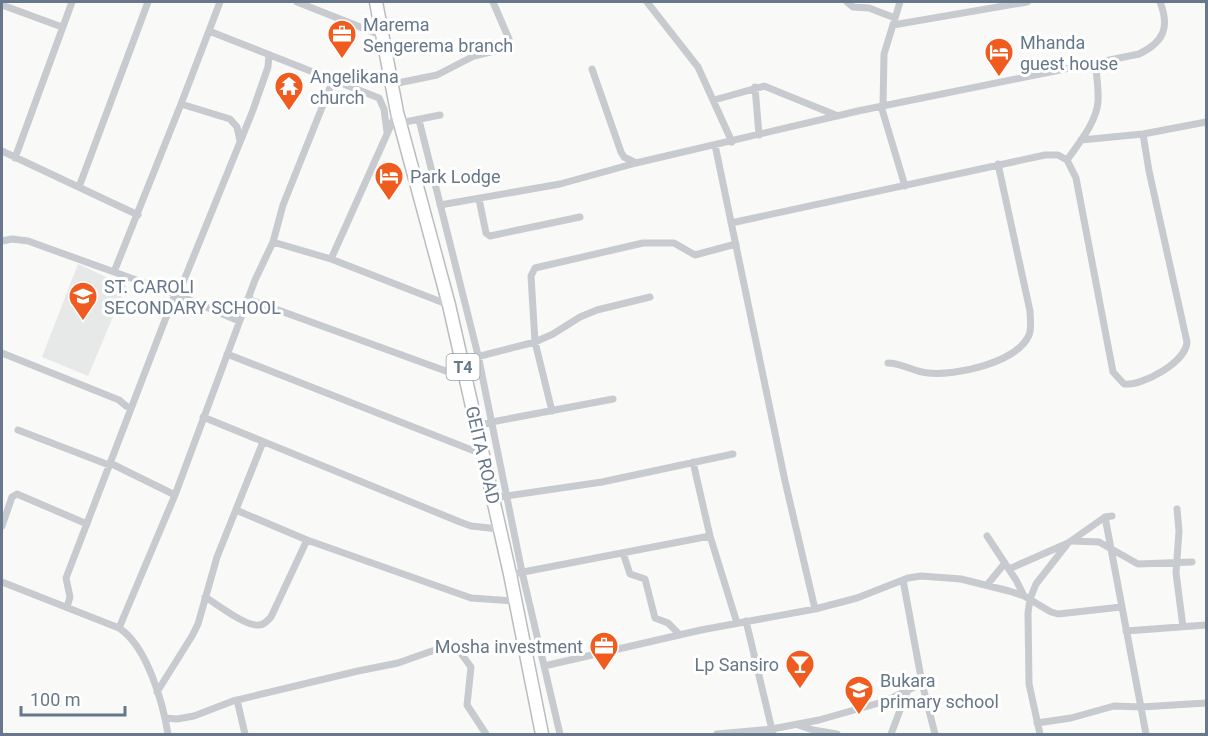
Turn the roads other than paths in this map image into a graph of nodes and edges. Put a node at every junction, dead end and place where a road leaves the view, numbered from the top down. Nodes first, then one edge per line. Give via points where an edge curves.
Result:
1 (72, 2) edge
2 (148, 2) edge
3 (220, 2) edge
4 (297, 2) edge
5 (376, 2) edge
6 (493, 2) edge
7 (647, 2) edge
8 (847, 2) edge
9 (900, 2) edge
10 (1027, 2) edge
11 (1160, 2) edge
12 (1008, 3) edge
13 (2, 5) edge
14 (894, 22) junction
15 (62, 27) junction
16 (209, 31) junction
17 (383, 36) junction
18 (268, 55) junction
19 (1096, 64) junction
20 (592, 69) dead end
21 (333, 80) junction
22 (393, 84) junction
23 (755, 87) junction
24 (714, 100) junction
25 (181, 104) junction
26 (882, 106) junction
27 (440, 115) dead end
28 (838, 116) junction
29 (399, 118) junction
30 (419, 120) junction
31 (1206, 122) edge
32 (387, 132) junction
33 (1143, 134) junction
34 (759, 135) junction
35 (1081, 140) junction
36 (732, 142) junction
37 (240, 144) junction
38 (715, 145) junction
39 (2, 151) edge
40 (15, 158) junction
41 (1067, 160) junction
42 (636, 163) junction
43 (998, 164) junction
44 (905, 186) junction
45 (80, 187) junction
46 (479, 199) junction
47 (440, 205) junction
48 (138, 215) junction
49 (580, 217) dead end
50 (731, 223) junction
51 (2, 241) edge
52 (273, 242) junction
53 (736, 244) junction
54 (120, 258) junction
55 (331, 259) junction
56 (114, 272) junction
57 (130, 278) junction
58 (177, 295) junction
59 (650, 297) dead end
60 (248, 299) junction
61 (449, 305) junction
62 (239, 321) junction
63 (535, 342) junction
64 (2, 353) edge
65 (227, 354) junction
66 (479, 357) junction
67 (461, 361) junction
68 (888, 363) dead end
69 (465, 378) junction
70 (613, 399) dead end
71 (126, 406) dead end
72 (552, 411) junction
73 (203, 417) junction
74 (492, 422) junction
75 (476, 425) junction
76 (18, 430) dead end
77 (263, 442) junction
78 (482, 454) junction
79 (733, 454) dead end
80 (693, 462) junction
81 (110, 464) junction
82 (175, 495) junction
83 (507, 495) junction
84 (492, 498) junction
85 (1177, 509) dead end
86 (236, 510) junction
87 (87, 524) junction
88 (2, 526) edge
89 (499, 529) junction
90 (710, 536) junction
91 (987, 536) dead end
92 (307, 540) junction
93 (1070, 542) junction
94 (1110, 549) junction
95 (623, 553) junction
96 (1176, 562) junction
97 (1192, 562) dead end
98 (1007, 566) junction
99 (516, 573) junction
100 (903, 580) junction
101 (2, 582) edge
102 (987, 585) junction
103 (205, 597) junction
104 (1027, 597) junction
105 (515, 601) junction
106 (67, 607) junction
107 (1121, 607) junction
108 (815, 609) junction
109 (746, 621) junction
110 (737, 623) junction
111 (1206, 625) edge
112 (1183, 627) junction
113 (119, 628) junction
114 (1126, 631) junction
115 (680, 635) junction
116 (544, 666) junction
117 (922, 683) junction
118 (157, 692) junction
119 (906, 695) junction
120 (237, 700) junction
121 (1206, 703) edge
122 (927, 704) junction
123 (1141, 707) junction
124 (166, 718) junction
125 (810, 722) junction
126 (1037, 723) junction
127 (798, 724) junction
128 (772, 732) edge
129 (814, 732) edge
130 (168, 735) edge
131 (245, 735) edge
132 (486, 735) edge
133 (542, 735) edge
134 (560, 735) edge
135 (717, 735) edge
136 (837, 735) edge
137 (891, 735) edge
138 (935, 735) edge
139 (1040, 735) edge
140 (1146, 735) edge

1 - 15 street
2 - 45 street
3 - 16 street
4 - 17 street
5 - 17 highway, GEITA ROAD / T4
6 - 22 street via 508,45 474,56 437,75
7 - 24 street via 699,67
8 - 14 street via 857,8 869,8
9 - 14 street
10 - 12 street
11 - 19 street via 1166,16 1156,43 1138,54
12 - 14 street
13 - 15 street
14 - 26 street via 884,54
15 - 40 street
16 - 18 street
16 - 25 street
17 - 22 highway, GEITA ROAD / T4
18 - 21 street
18 - 37 street via 268,67
19 - 26 street
19 - 35 street via 1098,101
20 - 42 street via 621,153
21 - 32 street via 380,99
21 - 52 street via 283,205
22 - 29 highway, GEITA ROAD / T4
23 - 24 street
23 - 28 street via 764,86
23 - 34 street
24 - 36 street
25 - 37 street via 230,119 237,127
25 - 48 street
26 - 28 street
26 - 44 street
27 - 30 street
28 - 34 street
29 - 30 street
29 - 32 street
29 - 61 highway, GEITA ROAD / T4
30 - 47 street
31 - 33 street
32 - 55 street
33 - 35 street
33 - 41 street via 1187,342 1180,357 1152,379 1124,384 1113,372 1076,177
34 - 36 street
35 - 41 street
36 - 38 street
37 - 58 street
38 - 42 street
38 - 50 street
39 - 40 street
40 - 45 street
41 - 43 street via 1045,155
42 - 46 street via 560,184
43 - 44 street
43 - 68 street via 1030,311 1029,335 1013,352 958,372 925,373
44 - 50 street
45 - 48 street
46 - 47 street
46 - 49 street via 490,236
47 - 66 street
48 - 54 street
50 - 53 street
51 - 56 street via 28,241
52 - 55 street
52 - 60 street
53 - 63 street via 694,255 674,243 640,243 535,268 531,276
53 - 108 street
54 - 56 street
54 - 57 street
55 - 61 street
56 - 57 street
57 - 58 street
58 - 62 street
58 - 81 street
59 - 63 street via 597,310
60 - 62 street
60 - 69 street
61 - 67 highway, GEITA ROAD / T4
62 - 65 street
63 - 66 street
63 - 72 street
64 - 71 street
65 - 73 street
65 - 78 street
66 - 67 street
66 - 74 street
67 - 69 highway, GEITA ROAD / T4
69 - 75 highway, GEITA ROAD / T4
70 - 72 street
72 - 74 street
73 - 77 street
73 - 82 street
74 - 75 street
74 - 83 street
75 - 78 highway, GEITA ROAD / T4
76 - 81 street
77 - 86 street
77 - 89 street via 460,522
78 - 84 highway, GEITA ROAD / T4
79 - 80 street
80 - 83 street via 602,482
80 - 90 street
81 - 82 street
81 - 87 street
82 - 113 street
83 - 84 street
83 - 99 street
84 - 89 highway, GEITA ROAD / T4
85 - 96 street
86 - 92 street
86 - 103 street via 216,557
87 - 88 street via 17,494 10,500
87 - 106 street via 66,578 70,597
89 - 99 highway, GEITA ROAD / T4
90 - 95 street
90 - 110 street
91 - 98 street
92 - 103 street via 265,623 247,623
92 - 105 street via 475,599
93 - 94 street via 1099,542
93 - 94 street via 1109,517
93 - 98 street
93 - 104 street
94 - 96 street via 1138,564
94 - 107 street
95 - 99 street
95 - 115 street via 630,574 645,579 655,618 668,623
96 - 97 street
96 - 112 street
98 - 102 street
98 - 104 street
99 - 105 highway, GEITA ROAD / T4
99 - 116 street
100 - 102 street via 937,576
100 - 108 street
100 - 117 street
101 - 106 street
102 - 104 street
103 - 118 street via 192,636
104 - 107 street via 1058,614
104 - 126 street via 1029,684
105 - 133 highway, GEITA ROAD / T4
106 - 113 street
107 - 114 street
108 - 109 street
109 - 110 street
109 - 128 street
110 - 115 street
111 - 112 street
112 - 114 street
113 - 118 street via 137,646
114 - 123 street
115 - 116 street
116 - 134 street
117 - 119 street
117 - 122 street
118 - 124 street
119 - 122 street
119 - 125 street
119 - 137 street
120 - 124 street via 194,716
120 - 131 street
120 - 132 street via 398,663 449,645 457,648 471,667 467,705
121 - 123 street
122 - 138 street
123 - 126 street via 1114,705
123 - 140 street
124 - 130 street
125 - 127 street
125 - 129 street
126 - 139 street
127 - 128 street
127 - 129 street
128 - 135 street
129 - 136 street

